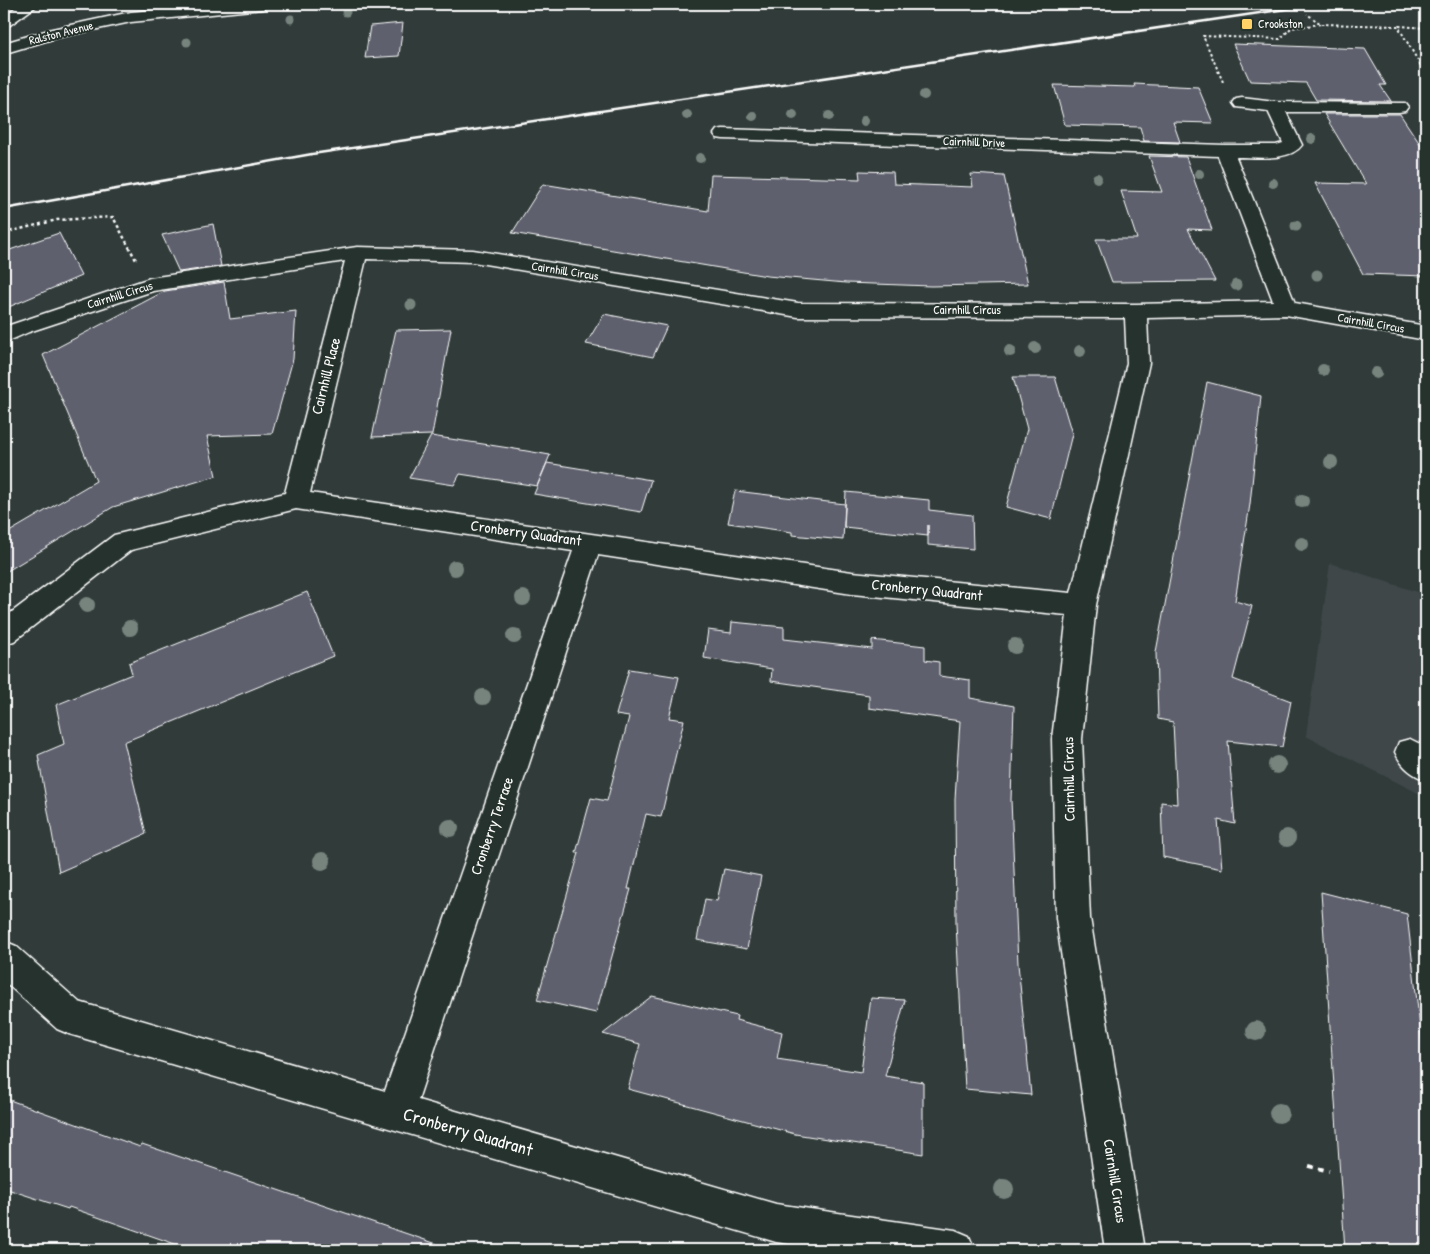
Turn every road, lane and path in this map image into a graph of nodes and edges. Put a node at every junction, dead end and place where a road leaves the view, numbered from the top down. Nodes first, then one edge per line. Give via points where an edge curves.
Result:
1 (31, 4) edge
2 (263, 4) edge
3 (1307, 14) dead end
4 (4, 22) edge
5 (1321, 24) junction
6 (1398, 26) junction
7 (1426, 28) edge
8 (9, 47) dead end
9 (1426, 75) edge
10 (1242, 103) joint
11 (1275, 107) junction
12 (1399, 107) dead end
13 (723, 134) dead end
14 (1225, 151) junction
15 (4, 233) edge
16 (357, 253) junction
17 (150, 285) junction
18 (1286, 308) junction
19 (1136, 311) junction
20 (1426, 333) edge
21 (4, 336) edge
22 (296, 500) junction
23 (588, 542) junction
24 (1082, 606) junction
25 (4, 632) edge
26 (4, 958) edge
27 (396, 1111) junction
28 (1309, 1166) dead end
29 (1329, 1171) dead end
30 (955, 1250) edge
31 (1126, 1250) edge

1 - 4 street
2 - 8 street, Ralston Avenue via 131,17
3 - 5 path
5 - 6 path
5 - 10 path via 1290,28 1280,39 1203,36 1222,79
6 - 7 path
6 - 9 path
10 - 11 street
11 - 12 street
11 - 14 street, Cairnhill Drive via 1293,145 1278,151
13 - 14 street, Cairnhill Drive
14 - 18 street
15 - 17 path via 57,220 113,217
16 - 17 street, Cairnhill Circus
16 - 19 street, Cairnhill Circus via 473,256 798,310
16 - 22 street, Cairnhill Place
17 - 21 street, Cairnhill Circus via 21,327
18 - 19 street, Cairnhill Circus
18 - 20 street, Cairnhill Circus
19 - 24 street, Cairnhill Circus via 1138,363
22 - 23 street, Cronberry Quadrant
22 - 25 street, Cronberry Quadrant via 122,542
23 - 24 street, Cronberry Quadrant via 852,583
23 - 27 street, Cronberry Terrace
24 - 31 street, Cairnhill Circus via 1067,739 1073,918
26 - 27 street, Cronberry Quadrant via 69,1016
27 - 30 street, Cronberry Quadrant via 776,1224
28 - 29 path

